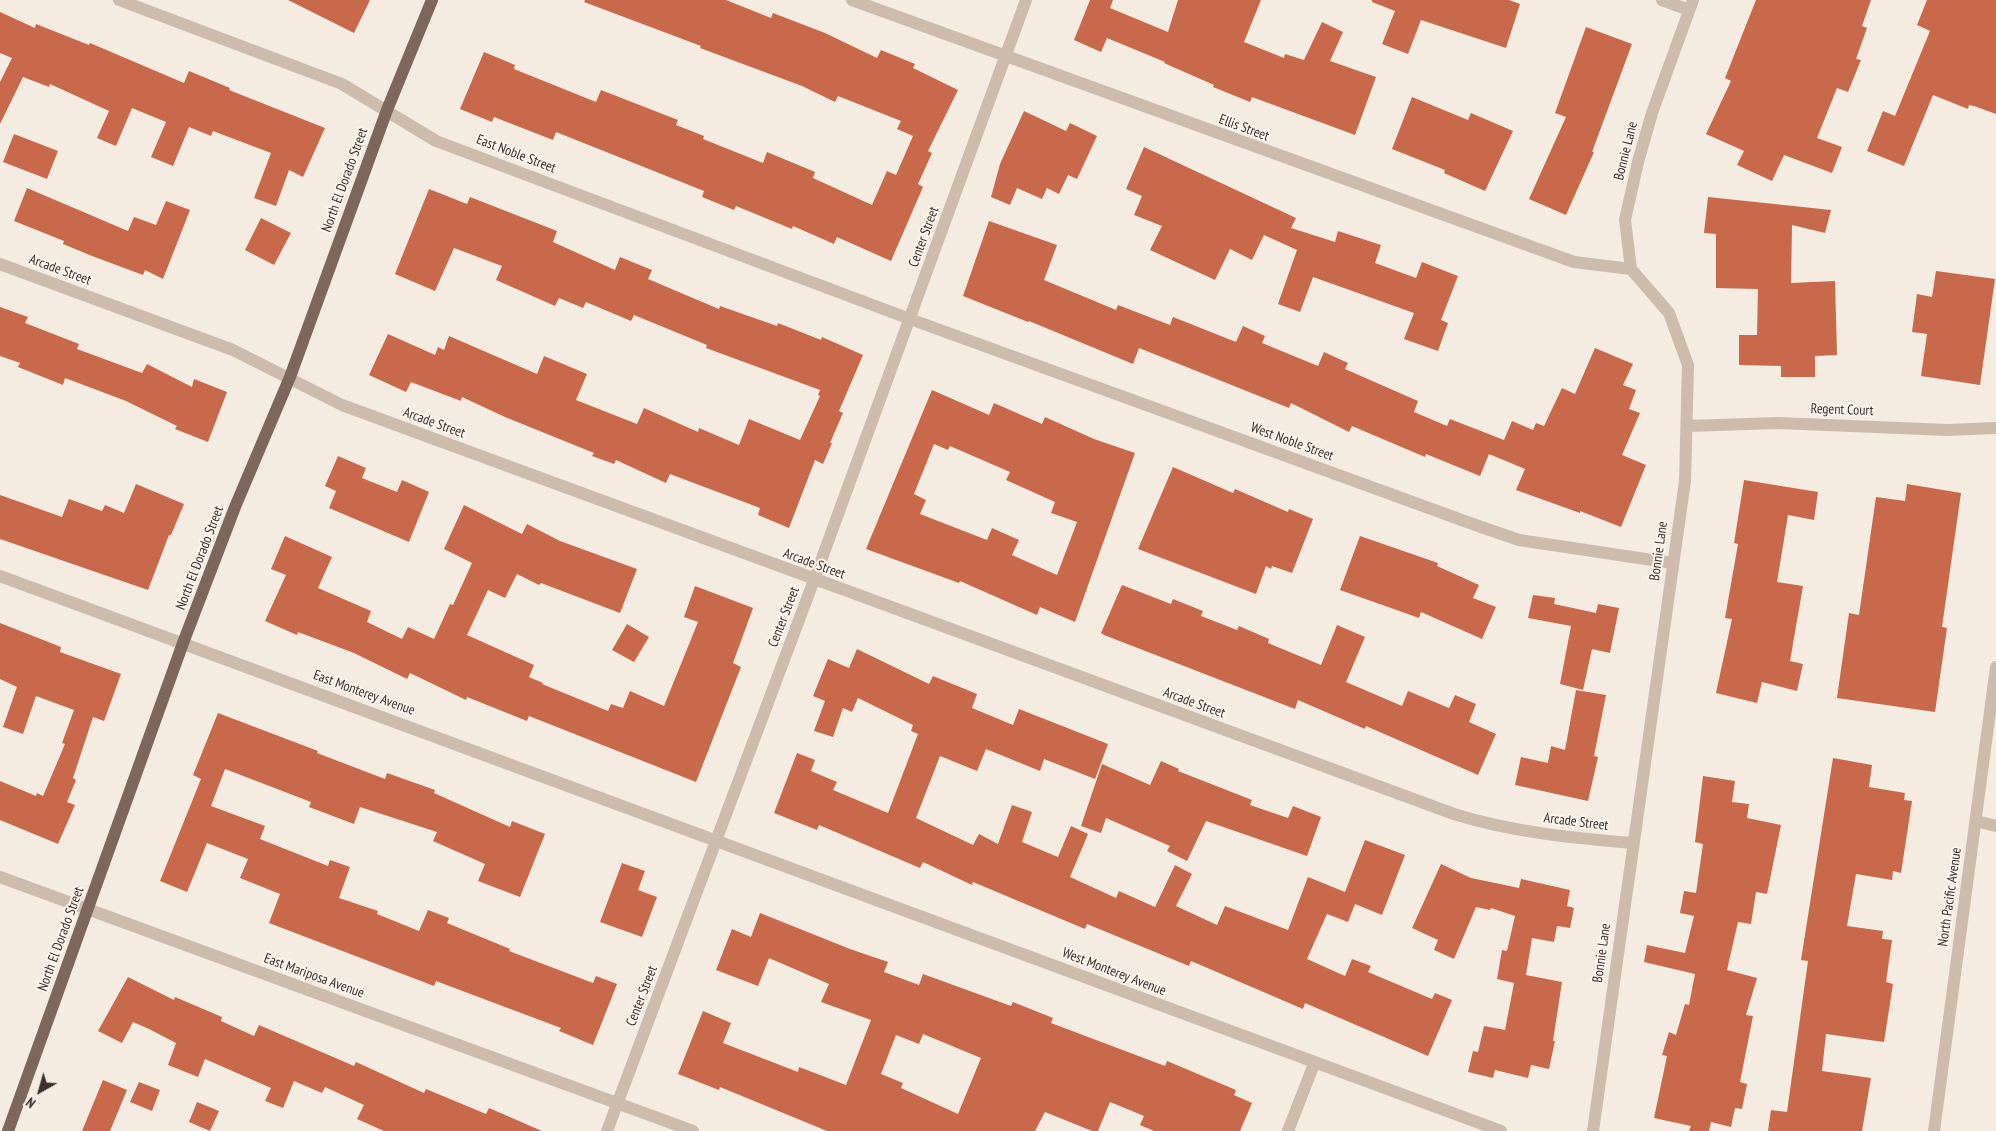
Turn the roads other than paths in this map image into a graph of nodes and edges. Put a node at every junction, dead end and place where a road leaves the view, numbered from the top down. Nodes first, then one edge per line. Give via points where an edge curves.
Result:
1 (120, 0) edge
2 (432, 0) edge
3 (852, 0) edge
4 (1026, 0) edge
5 (1662, 0) edge
6 (1691, 5) edge
7 (1006, 57) junction
8 (387, 110) junction
9 (0, 264) edge
10 (1631, 269) junction
11 (910, 319) junction
12 (290, 377) junction
13 (1687, 426) junction
14 (1996, 428) edge
15 (1672, 563) junction
16 (0, 576) edge
17 (814, 580) junction
18 (183, 642) junction
19 (1996, 667) edge
20 (1976, 821) junction
21 (1996, 826) edge
22 (716, 841) junction
23 (1632, 843) junction
24 (0, 877) edge
25 (88, 910) junction
26 (1314, 1064) junction
27 (618, 1103) junction
28 (8, 1131) edge
29 (607, 1131) edge
30 (693, 1131) edge
31 (1288, 1131) edge
32 (1501, 1131) edge
33 (1593, 1131) edge
34 (1934, 1131) edge

1 - 8 street, East Noble Street via 342,84
2 - 8 main road, North El Dorado Street
3 - 7 street, Ellis Street
4 - 7 street, Center Street
5 - 6 street
6 - 10 street, Bonnie Lane via 1638,162 1625,220
7 - 10 street, Ellis Street via 1574,262
7 - 11 street, Center Street
8 - 11 street, East Noble Street via 436,141
8 - 12 main road, North El Dorado Street
9 - 12 street, Arcade Street via 233,350
10 - 13 street, Bonnie Lane via 1669,313 1688,365
11 - 15 street, West Noble Street via 1519,540
11 - 17 street, Center Street
12 - 17 street, Arcade Street via 342,405
12 - 18 main road, North El Dorado Street
13 - 14 street, Regent Court via 1778,423 1947,430
13 - 15 street, Bonnie Lane via 1685,480
15 - 23 street, Bonnie Lane
16 - 18 street, East Monterey Avenue
17 - 22 street, Center Street
17 - 23 street, Arcade Street via 1472,820 1578,838
18 - 22 street, East Monterey Avenue
18 - 25 main road, North El Dorado Street
19 - 20 street, North Pacific Avenue
20 - 21 street
20 - 34 street, North Pacific Avenue
22 - 26 street, West Monterey Avenue
22 - 27 street, Center Street
23 - 33 street, Bonnie Lane
24 - 25 street, East Mariposa Avenue
25 - 27 street, East Mariposa Avenue
25 - 28 main road, North El Dorado Street
26 - 31 street
26 - 32 street, West Monterey Avenue
27 - 29 street, Center Street
27 - 30 street, East Mariposa Avenue

